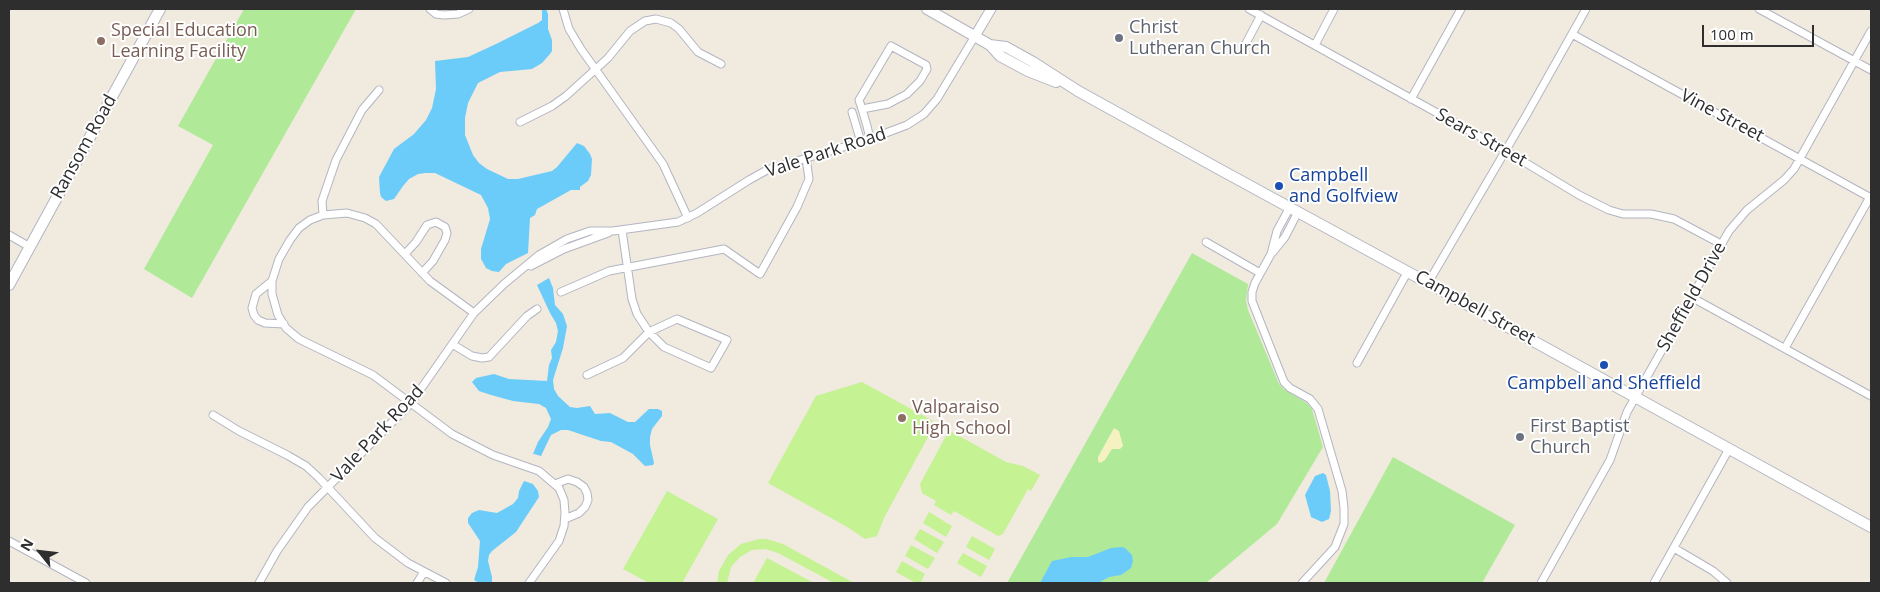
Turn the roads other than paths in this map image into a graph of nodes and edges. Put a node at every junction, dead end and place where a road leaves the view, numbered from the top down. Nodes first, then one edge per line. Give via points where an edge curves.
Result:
1 (160, 9) edge
2 (430, 9) edge
3 (470, 9) edge
4 (563, 9) edge
5 (927, 9) edge
6 (992, 9) edge
7 (1249, 9) edge
8 (1334, 9) edge
9 (1460, 9) edge
10 (1586, 9) edge
11 (1760, 9) edge
12 (1261, 15) junction
13 (1871, 31) edge
14 (1572, 34) junction
15 (976, 36) junction
16 (1314, 45) junction
17 (1244, 47) dead end
18 (1855, 61) junction
19 (721, 64) dead end
20 (596, 70) junction
21 (1871, 70) edge
22 (379, 90) dead end
23 (1411, 99) junction
24 (862, 109) junction
25 (852, 112) dead end
26 (520, 122) dead end
27 (870, 139) junction
28 (860, 142) junction
29 (1506, 151) junction
30 (806, 158) junction
31 (1801, 158) junction
32 (1871, 197) edge
33 (1294, 210) junction
34 (323, 215) junction
35 (688, 218) junction
36 (622, 230) junction
37 (9, 235) edge
38 (1206, 242) dead end
39 (1721, 244) junction
40 (30, 247) junction
41 (405, 254) junction
42 (627, 268) junction
43 (1408, 272) junction
44 (422, 273) junction
45 (1260, 273) junction
46 (272, 280) junction
47 (1428, 282) junction
48 (9, 285) edge
49 (561, 292) dead end
50 (1691, 297) junction
51 (537, 308) dead end
52 (474, 313) junction
53 (284, 324) junction
54 (649, 332) junction
55 (452, 344) junction
56 (1785, 348) junction
57 (1357, 364) dead end
58 (587, 375) dead end
59 (1871, 396) edge
60 (1636, 397) junction
61 (411, 403) junction
62 (213, 415) dead end
63 (1729, 449) junction
64 (555, 484) junction
65 (328, 488) junction
66 (565, 518) junction
67 (1871, 527) edge
68 (9, 541) edge
69 (1674, 548) junction
70 (424, 572) junction
71 (86, 583) edge
72 (259, 583) edge
73 (417, 583) edge
74 (446, 583) edge
75 (529, 583) edge
76 (1302, 583) edge
77 (1541, 583) edge
78 (1654, 583) edge
79 (1727, 583) edge

1 - 40 main road, Ransom Road
2 - 3 street via 444,15
4 - 20 street via 574,40
5 - 15 main road, Campbell Street
6 - 15 street
7 - 12 street, Sears Street
8 - 16 street
9 - 23 street
10 - 14 street
11 - 18 street
12 - 16 street, Sears Street
12 - 17 street
13 - 18 street, Sheffield Drive
14 - 29 street
14 - 31 street, Vine Street
15 - 27 street, Vale Park Road via 929,109 907,125
15 - 33 main road, Campbell Street via 1000,56 1078,91
16 - 23 street, Sears Street
18 - 21 street
18 - 31 street, Sheffield Drive
19 - 20 street via 698,52 675,26 656,19 634,27
20 - 26 street via 558,102
20 - 35 street via 663,164
22 - 34 street via 362,110 336,160 322,201
23 - 29 street, Sears Street
24 - 24 street via 859,100 891,46 926,65 927,70 920,80 901,98
24 - 27 street
25 - 28 street
27 - 28 street, Vale Park Road
28 - 30 street, Vale Park Road
29 - 39 street, Sears Street via 1609,210 1674,219
29 - 47 street
30 - 35 street, Vale Park Road via 758,175
30 - 42 street via 809,179 760,274 724,249
31 - 32 street, Vine Street
31 - 39 street, Sheffield Drive via 1784,180 1738,218
32 - 56 street
33 - 43 main road, Campbell Street
33 - 45 street via 1277,231 1271,254
34 - 41 street via 347,212 365,218 381,228
34 - 46 street via 294,233 279,259
35 - 36 street, Vale Park Road
36 - 42 street
36 - 52 street, Vale Park Road via 564,249 524,269
37 - 40 street
38 - 45 street
39 - 50 street, Sheffield Drive
40 - 48 main road, Ransom Road
41 - 44 street
41 - 44 street via 427,225 436,222 445,227 445,240 434,261
42 - 49 street via 609,271
42 - 54 street via 637,314
43 - 47 main road, Campbell Street
43 - 57 street
44 - 52 street
45 - 76 street via 1252,301 1284,382 1318,409 1344,500 1344,524 1338,540 1329,555
46 - 53 street via 275,308
46 - 53 street via 256,294 252,308 258,320
47 - 60 main road, Campbell Street
50 - 56 street
50 - 60 street, Sheffield Drive
51 - 55 street via 489,357 472,356
52 - 55 street, Vale Park Road
53 - 61 street via 299,339 366,371
54 - 54 street via 677,319 727,340 712,368 664,347
54 - 58 street via 622,358
55 - 61 street, Vale Park Road
56 - 59 street
60 - 63 main road, Campbell Street
60 - 77 street, Sheffield Drive via 1621,426 1610,460
61 - 64 street via 473,446 539,471
61 - 65 street, Vale Park Road
62 - 65 street via 296,460
63 - 67 main road, Campbell Street
63 - 69 street
64 - 66 street via 564,500
64 - 66 street via 568,479 577,482 587,492 585,507
65 - 70 street via 375,538
65 - 72 street, Vale Park Road via 308,508
66 - 75 street via 559,541
68 - 71 street
69 - 78 street
69 - 79 street
70 - 73 street
70 - 74 street

